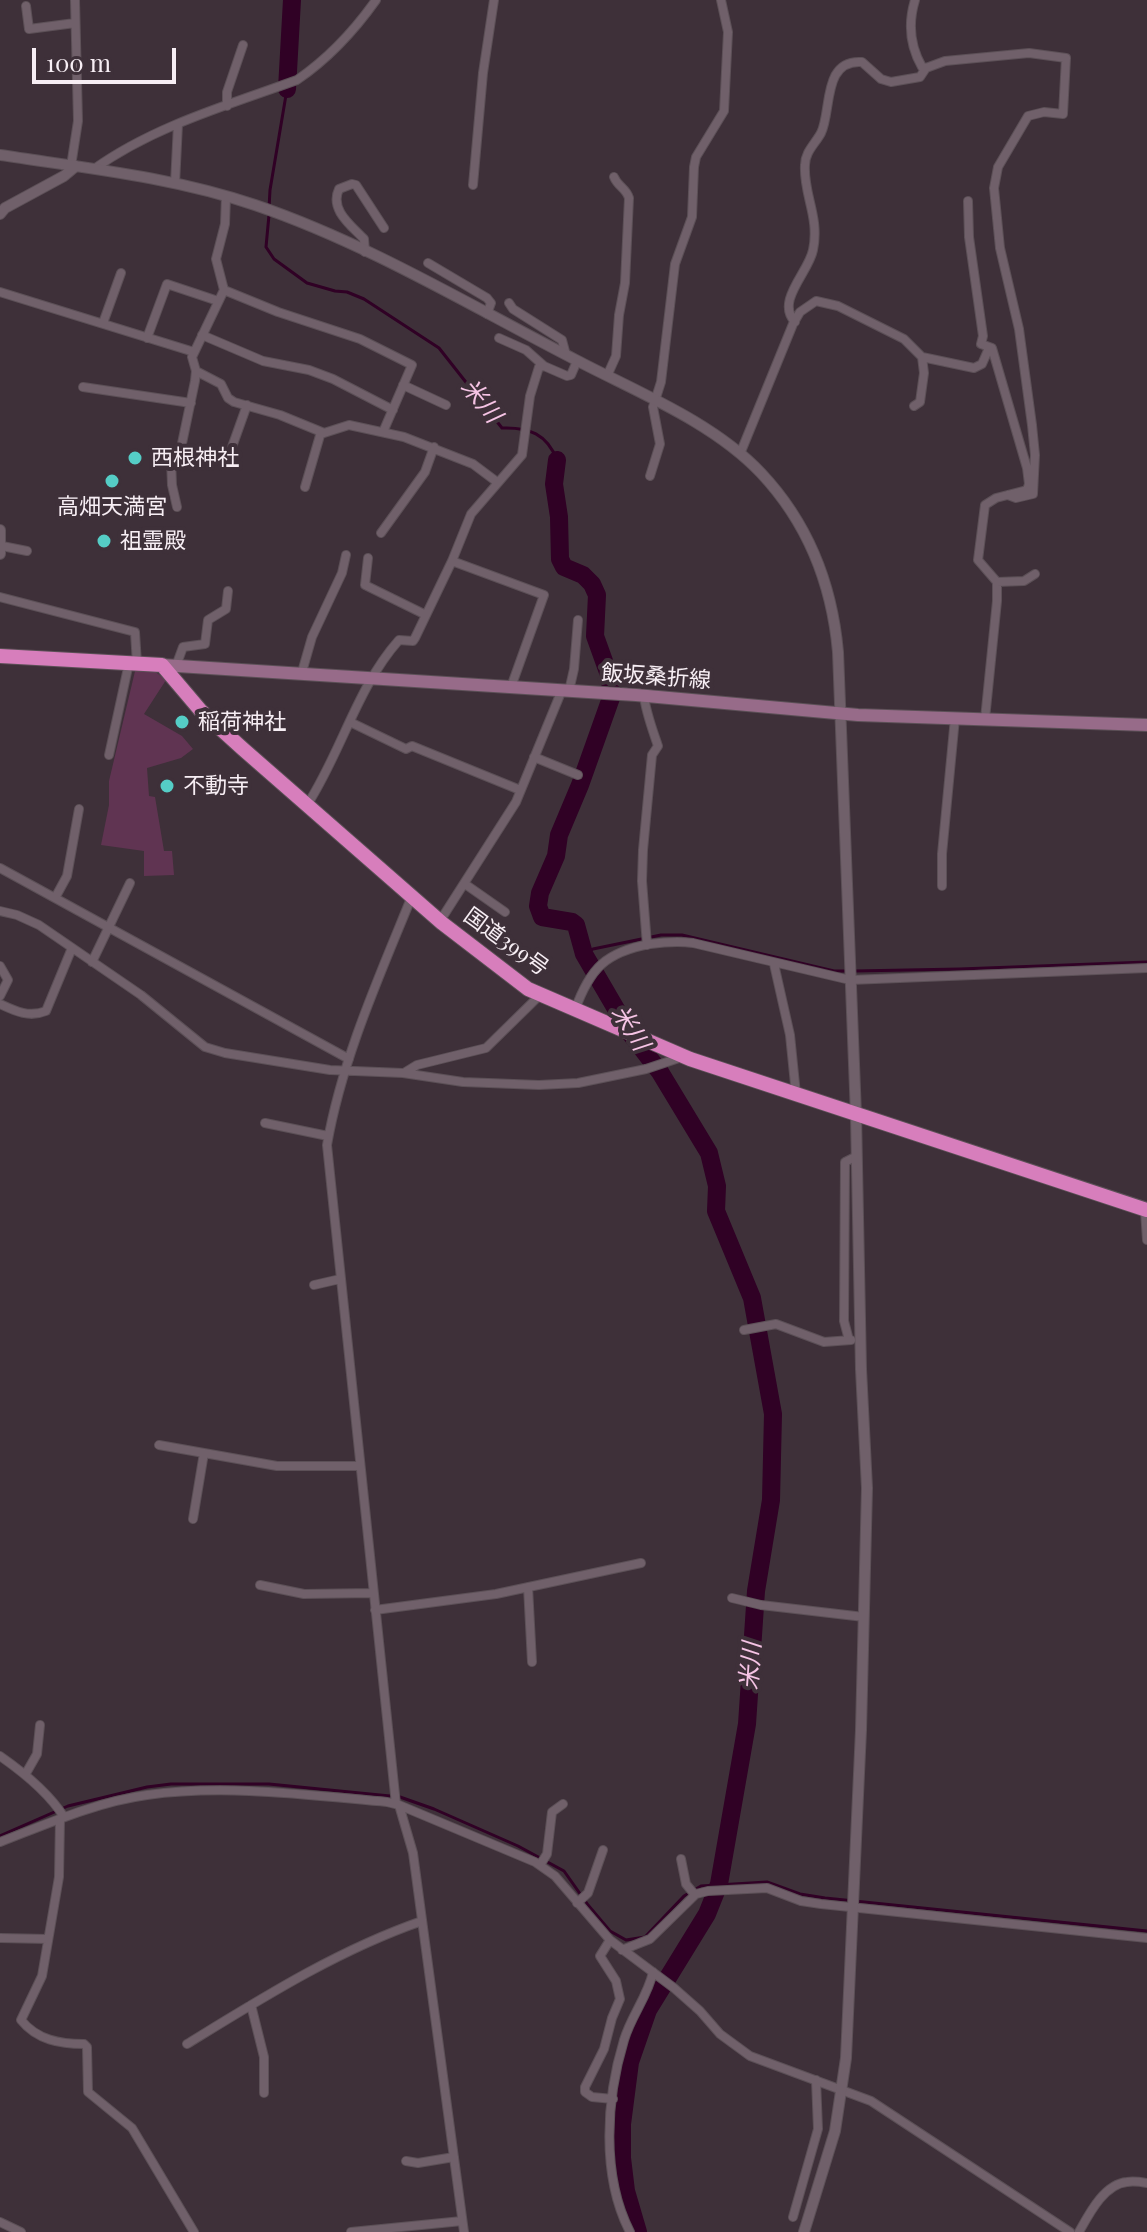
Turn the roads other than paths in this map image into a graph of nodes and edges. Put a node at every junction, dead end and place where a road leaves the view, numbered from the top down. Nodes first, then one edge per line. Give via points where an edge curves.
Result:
1 (75, 0) edge
2 (376, 0) edge
3 (494, 0) edge
4 (721, 0) edge
5 (915, 0) edge
6 (26, 6) dead end
7 (75, 23) junction
8 (243, 45) dead end
9 (926, 68) junction
10 (227, 106) junction
11 (178, 124) junction
12 (0, 155) edge
13 (74, 166) junction
14 (94, 169) junction
15 (614, 177) dead end
16 (175, 184) junction
17 (473, 185) dead end
18 (226, 196) junction
19 (968, 201) dead end
20 (1, 208) edge
21 (384, 228) dead end
22 (365, 252) junction
23 (428, 263) dead end
24 (121, 273) dead end
25 (224, 290) junction
26 (0, 292) edge
27 (218, 301) junction
28 (509, 303) dead end
29 (487, 314) junction
30 (795, 322) junction
31 (103, 323) junction
32 (202, 335) junction
33 (147, 338) junction
34 (499, 338) dead end
35 (989, 348) junction
36 (194, 352) junction
37 (566, 355) junction
38 (922, 357) junction
39 (577, 361) junction
40 (544, 366) junction
41 (196, 371) junction
42 (607, 376) junction
43 (403, 385) junction
44 (83, 387) dead end
45 (655, 400) junction
46 (191, 403) junction
47 (247, 405) junction
48 (446, 405) dead end
49 (914, 406) dead end
50 (393, 410) junction
51 (321, 432) junction
52 (383, 432) junction
53 (232, 447) dead end
54 (434, 447) junction
55 (740, 454) junction
56 (650, 476) dead end
57 (497, 482) junction
58 (305, 487) dead end
59 (1008, 495) junction
60 (177, 507) dead end
61 (0, 530) edge
62 (381, 533) dead end
63 (1, 550) edge
64 (27, 551) dead end
65 (346, 555) dead end
66 (368, 558) dead end
67 (452, 561) junction
68 (1035, 574) dead end
69 (997, 582) junction
70 (228, 591) dead end
71 (0, 597) edge
72 (426, 615) junction
73 (197, 617) dead end
74 (208, 620) junction
75 (578, 620) dead end
76 (0, 656) edge
77 (133, 664) junction
78 (169, 666) junction
79 (302, 672) junction
80 (373, 678) junction
81 (511, 687) junction
82 (565, 691) junction
83 (644, 695) junction
84 (839, 713) junction
85 (955, 718) junction
86 (985, 719) junction
87 (350, 722) junction
88 (1147, 725) edge
89 (109, 755) dead end
90 (534, 757) junction
91 (578, 775) dead end
92 (520, 790) junction
93 (307, 805) junction
94 (79, 809) dead end
95 (0, 868) edge
96 (130, 883) dead end
97 (465, 884) junction
98 (942, 886) dead end
99 (412, 895) junction
100 (55, 898) junction
101 (0, 911) edge
102 (505, 912) dead end
103 (440, 921) junction
104 (109, 927) junction
105 (647, 940) junction
106 (72, 948) junction
107 (92, 962) junction
108 (774, 964) junction
109 (0, 966) edge
110 (1147, 968) edge
111 (850, 978) junction
112 (540, 995) junction
113 (0, 996) edge
114 (0, 1004) edge
115 (575, 1010) junction
116 (684, 1056) junction
117 (349, 1059) junction
118 (345, 1071) junction
119 (403, 1073) junction
120 (796, 1094) junction
121 (856, 1115) junction
122 (265, 1123) dead end
123 (328, 1136) junction
124 (1146, 1210) edge
125 (1147, 1240) edge
126 (340, 1279) junction
127 (314, 1285) dead end
128 (752, 1328) dead end
129 (855, 1340) junction
130 (159, 1445) dead end
131 (204, 1453) junction
132 (360, 1466) junction
133 (193, 1519) dead end
134 (641, 1563) dead end
135 (260, 1585) dead end
136 (528, 1587) junction
137 (373, 1593) junction
138 (732, 1598) dead end
139 (375, 1610) junction
140 (864, 1617) junction
141 (532, 1662) dead end
142 (40, 1725) dead end
143 (0, 1756) edge
144 (25, 1775) junction
145 (396, 1800) junction
146 (563, 1804) dead end
147 (62, 1817) junction
148 (0, 1842) edge
149 (603, 1850) dead end
150 (681, 1859) dead end
151 (542, 1861) junction
152 (693, 1892) junction
153 (581, 1900) junction
154 (853, 1906) junction
155 (422, 1921) junction
156 (0, 1938) edge
157 (1147, 1938) edge
158 (48, 1939) junction
159 (610, 1940) junction
160 (622, 1950) junction
161 (654, 1972) junction
162 (251, 2005) junction
163 (187, 2044) dead end
164 (816, 2080) junction
165 (842, 2090) junction
166 (264, 2093) dead end
167 (613, 2099) junction
168 (454, 2157) junction
169 (406, 2161) dead end
170 (1147, 2183) edge
171 (793, 2217) dead end
172 (462, 2221) junction
173 (0, 2222) edge
174 (21, 2232) edge
175 (194, 2232) edge
176 (351, 2232) edge
177 (464, 2232) edge
178 (630, 2232) edge
179 (804, 2232) edge
180 (1070, 2232) edge
181 (1079, 2232) edge

1 - 7 street
2 - 10 street via 316,67 297,80
3 - 17 street
4 - 45 street via 728,32 724,111 696,157 692,217 675,264
5 - 9 street via 911,29 918,60
6 - 7 street via 29,29
7 - 13 street
8 - 10 street
9 - 30 street via 920,77 891,82 857,61 836,77 822,131 807,154 814,244 789,301 788,313
9 - 59 street via 945,61 1029,53 1066,58 1063,114 1028,116 995,174 1000,248 1019,329 1035,455 1033,494
10 - 11 street
11 - 14 street via 116,152
11 - 16 street
12 - 13 street
13 - 14 street
13 - 20 street
14 - 16 street
15 - 42 street via 629,198 616,356
16 - 18 street
18 - 22 street
18 - 25 street via 216,259
19 - 35 street via 981,344
21 - 22 street via 356,185 339,189 342,218 364,239
22 - 29 street
23 - 29 street via 487,298
24 - 31 street
25 - 27 street
25 - 43 street via 360,339 412,365
26 - 31 street
27 - 32 street
27 - 33 street via 167,284
28 - 37 street via 562,340
29 - 37 street
30 - 38 street via 809,305 827,302 904,339
30 - 55 street
31 - 33 street
32 - 36 street
32 - 50 street via 263,361 333,379
33 - 36 street
34 - 40 street via 526,350
35 - 38 street via 974,368
35 - 59 street via 1029,477 1029,488
36 - 41 street
37 - 39 street
38 - 49 street via 923,387
39 - 40 street via 567,376
39 - 42 street
40 - 57 street via 536,373 522,455
41 - 46 street
41 - 47 street via 221,384 228,398
42 - 45 street
43 - 48 street
43 - 50 street
44 - 46 street
45 - 55 street
45 - 56 street via 660,444
46 - 60 street via 180,453 171,459
47 - 51 street
47 - 53 street
50 - 52 street
51 - 52 street via 349,425
51 - 58 street
52 - 54 street
54 - 57 street via 473,464
54 - 62 street via 425,472
55 - 84 street via 795,518 821,567 836,623
57 - 67 street via 471,514
59 - 69 street via 990,501 982,511 978,560
61 - 63 street
63 - 64 street
65 - 79 street
66 - 72 street via 365,585
67 - 72 street
67 - 81 street via 544,595
68 - 69 street via 1024,581
69 - 86 street
70 - 74 street via 226,609
71 - 77 street via 135,632
72 - 80 street via 415,638 396,643
73 - 74 street
74 - 78 street via 205,644 183,647
75 - 82 street via 574,669
76 - 77 highway
77 - 78 highway
77 - 89 street
78 - 79 main road, 飯坂桑折線
78 - 93 highway, 国道399号 via 169,676 201,711
79 - 80 main road, 飯坂桑折線
80 - 81 main road, 飯坂桑折線
80 - 87 street
81 - 82 main road, 飯坂桑折線
82 - 83 main road, 飯坂桑折線
82 - 90 street
83 - 84 main road, 飯坂桑折線
83 - 105 street via 658,746 652,755 643,850
84 - 85 main road, 飯坂桑折線
84 - 111 street
85 - 86 main road, 飯坂桑折線
85 - 98 street
86 - 88 main road, 飯坂桑折線
87 - 92 street via 406,749 412,746
87 - 93 street
90 - 91 street
90 - 92 street
92 - 97 street
93 - 99 highway, 国道399号
94 - 100 street via 67,876
95 - 100 street
96 - 104 street
97 - 102 street
97 - 103 street
99 - 103 highway, 国道399号
99 - 117 street
100 - 104 street
101 - 106 street via 29,919
103 - 112 highway, 国道399号
104 - 107 street
104 - 117 street
105 - 108 street via 680,941
105 - 115 street via 597,967
106 - 107 street
106 - 114 street via 46,1011 23,1014
107 - 118 street via 205,1047
108 - 111 street
108 - 120 street
109 - 113 street via 8,980
110 - 111 street
111 - 121 street
112 - 115 highway, 国道399号
112 - 119 street via 486,1048
115 - 116 highway, 国道399号
116 - 119 street via 578,1083 463,1082
116 - 120 highway, 国道399号
117 - 118 street
118 - 119 street
118 - 123 street
120 - 121 highway, 国道399号
121 - 124 highway, 国道399号
121 - 129 street
122 - 123 street
123 - 126 street
124 - 125 street
126 - 127 street
126 - 132 street
128 - 129 street via 781,1325 824,1342
129 - 140 street via 867,1488
130 - 131 street
131 - 132 street via 277,1466
131 - 133 street
132 - 137 street
134 - 136 street
135 - 137 street via 304,1594
136 - 139 street
136 - 141 street
137 - 139 street
138 - 140 street
139 - 145 street
140 - 154 street
142 - 144 street via 37,1754
143 - 144 street
144 - 147 street
145 - 147 street via 204,1792 146,1795
145 - 151 street
145 - 155 street via 413,1853
146 - 151 street via 552,1812
147 - 148 street
147 - 158 street
149 - 153 street
150 - 152 street
151 - 153 street
152 - 154 street via 767,1888 801,1901
152 - 160 street via 650,1939
153 - 159 street
154 - 157 street
154 - 165 street
155 - 162 street via 337,1957
155 - 168 street
156 - 158 street
158 - 175 street via 42,1976 21,2020 56,2043 87,2047 88,2092 132,2128
159 - 160 street
159 - 167 street via 601,1962 616,1981 620,1999 585,2087 592,2097
160 - 161 street
161 - 164 street via 750,2056
161 - 167 street via 624,2038
162 - 163 street
162 - 166 street via 264,2057
164 - 165 street
164 - 171 street via 818,2129
165 - 179 street
165 - 180 street via 887,2109
167 - 178 street via 614,2182
168 - 169 street
168 - 172 street
170 - 181 street via 1125,2181 1112,2189
172 - 176 street
172 - 177 street
173 - 174 street

